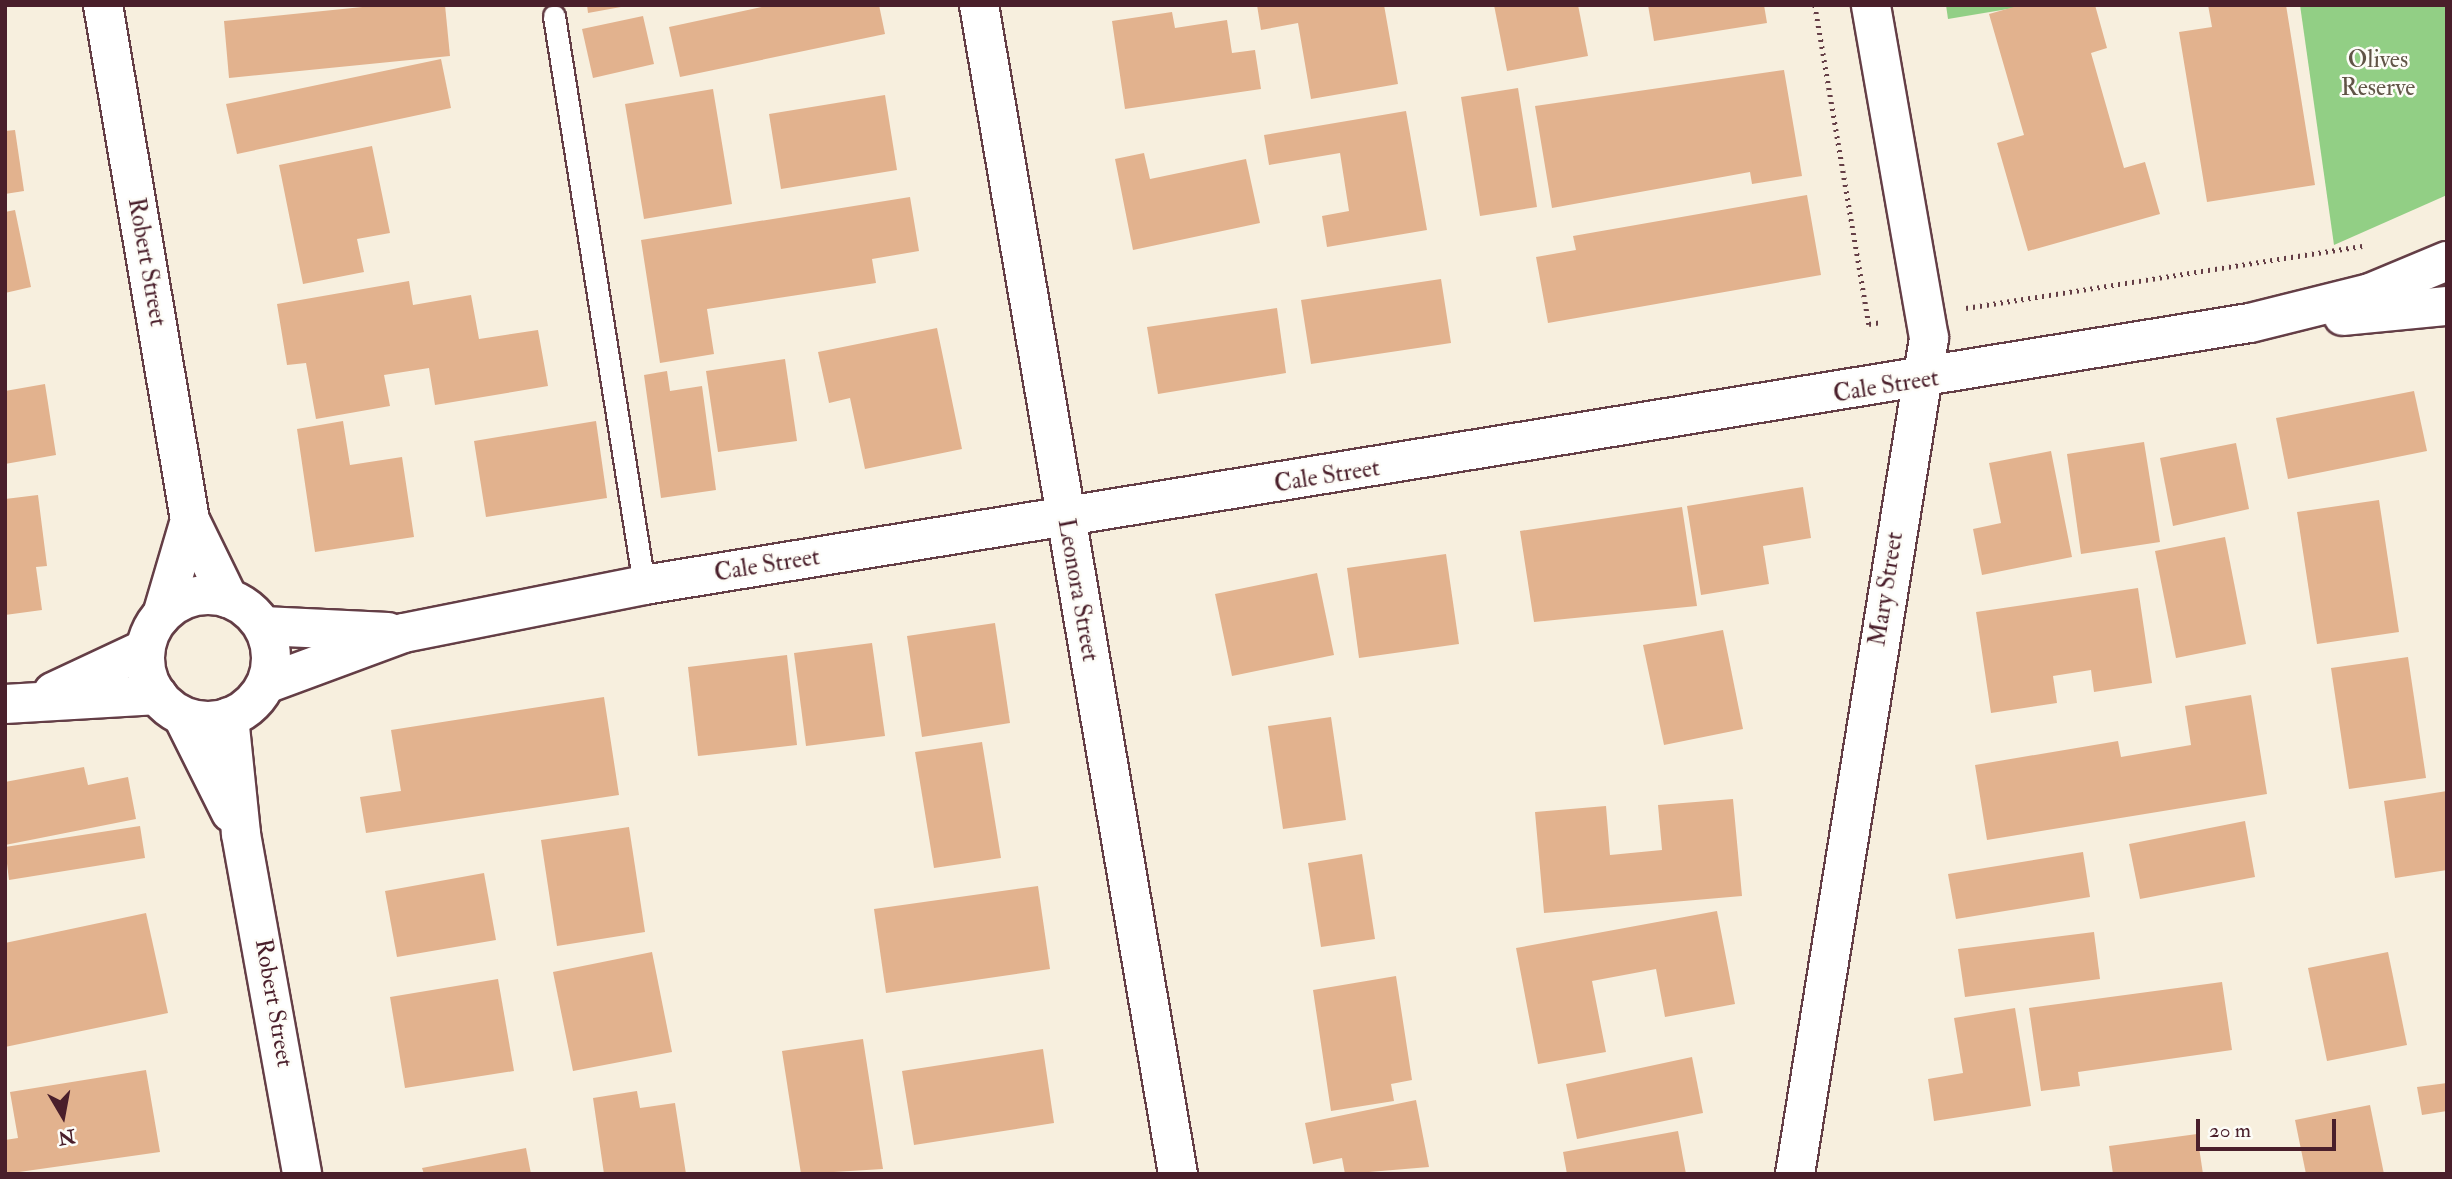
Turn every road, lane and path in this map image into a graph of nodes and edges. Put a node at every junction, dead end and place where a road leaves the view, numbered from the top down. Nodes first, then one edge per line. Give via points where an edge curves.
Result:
1 (103, 5) edge
2 (979, 5) edge
3 (1815, 5) edge
4 (1871, 5) edge
5 (554, 16) dead end
6 (2368, 246) dead end
7 (2447, 261) edge
8 (2447, 306) edge
9 (1925, 315) junction
10 (2250, 323) junction
11 (1918, 381) junction
12 (1066, 517) junction
13 (190, 520) junction
14 (644, 584) junction
15 (228, 598) junction
16 (162, 615) junction
17 (263, 626) junction
18 (404, 633) junction
19 (145, 649) junction
20 (265, 684) junction
21 (22, 702) edge
22 (171, 706) junction
23 (229, 716) junction
24 (241, 834) junction
25 (302, 1174) edge
26 (1178, 1174) edge
27 (1795, 1174) edge

1 - 13 street, Robert Street
2 - 12 street, Leonora Street
3 - 9 path via 1869,324
4 - 9 street, Mary Street
5 - 14 lane
6 - 9 path
7 - 10 street, Cale Street via 2370,293
8 - 10 street, Cale Street
9 - 11 street, Mary Street via 1929,338
10 - 11 street, Cale Street
11 - 12 street, Cale Street
11 - 27 street, Mary Street
12 - 14 street, Cale Street
12 - 26 street, Leonora Street
13 - 15 street, Robert Street
13 - 16 street, Robert Street
14 - 18 street, Cale Street
15 - 16 street via 205,594
15 - 17 street
16 - 19 street
17 - 18 street, Cale Street
17 - 20 street via 272,649
18 - 20 street, Cale Street
19 - 21 street
19 - 22 street
20 - 23 street via 249,707
21 - 22 street
22 - 23 street
22 - 24 street, Robert Street
23 - 24 street, Robert Street
24 - 25 street, Robert Street

